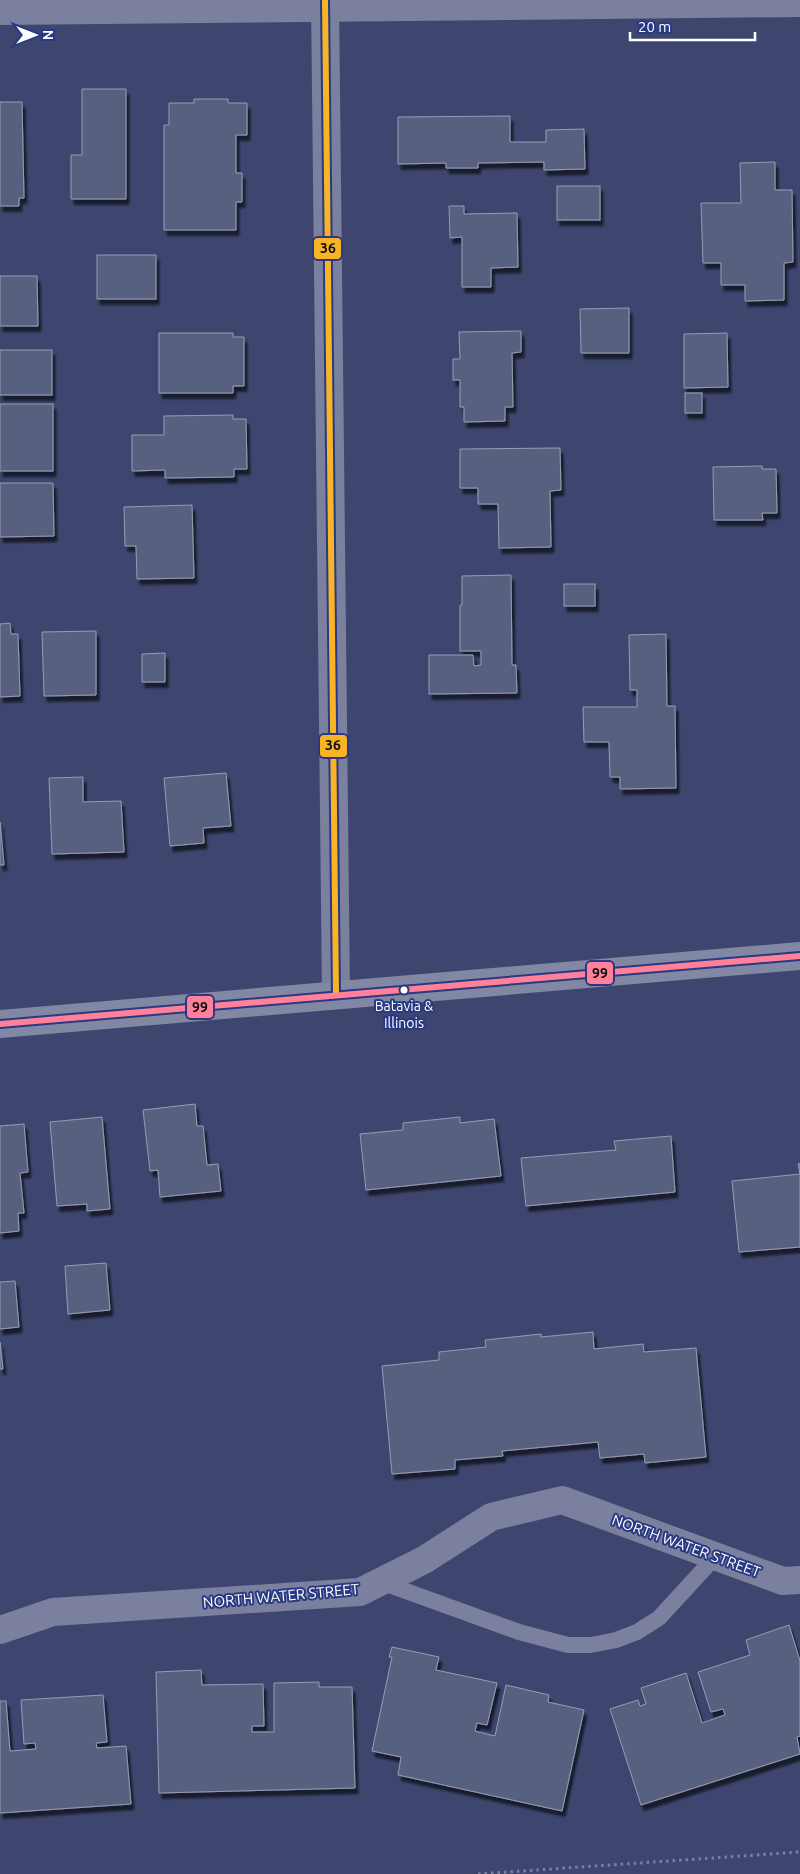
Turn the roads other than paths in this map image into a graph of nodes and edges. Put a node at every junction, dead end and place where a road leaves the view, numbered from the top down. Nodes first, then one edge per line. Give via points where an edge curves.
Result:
1 (800, 3) edge
2 (325, 4) edge
3 (0, 12) edge
4 (800, 956) edge
5 (336, 994) junction
6 (0, 1024) edge
7 (716, 1556) junction
8 (800, 1580) edge
9 (381, 1582) junction
10 (0, 1630) edge

1 - 2 street
2 - 3 street
2 - 5 street
4 - 5 main road
5 - 6 main road
7 - 8 street, NORTH WATER STREET via 783,1581
7 - 9 street, NORTH WATER STREET via 562,1500 492,1517 424,1560
7 - 9 lane via 659,1618 637,1632 592,1645 568,1645 519,1632
9 - 10 street, NORTH WATER STREET via 360,1592 53,1612

